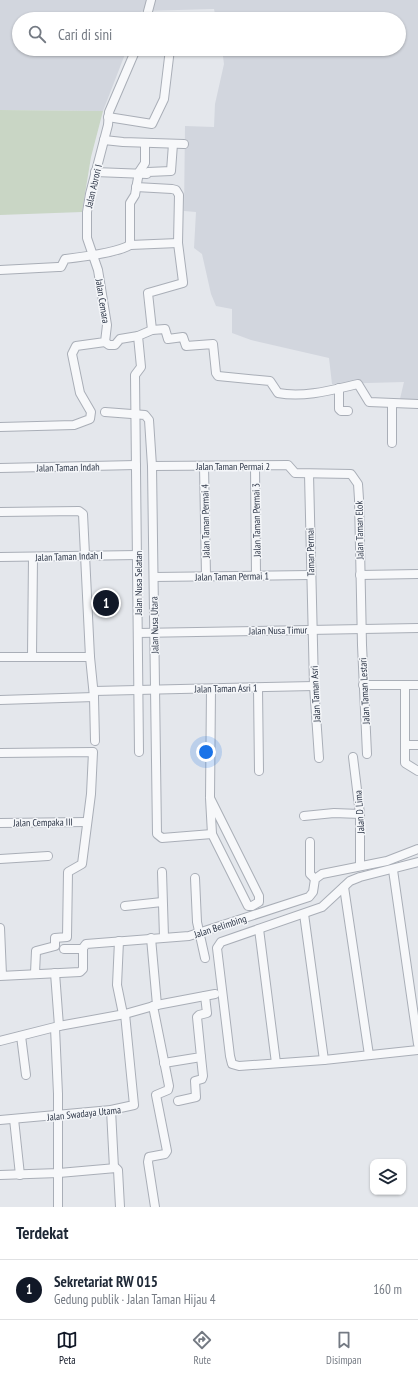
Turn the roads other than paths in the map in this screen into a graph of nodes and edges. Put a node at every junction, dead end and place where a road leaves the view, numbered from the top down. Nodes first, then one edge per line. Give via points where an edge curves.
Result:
1 (151, 0) edge
2 (148, 12) edge
3 (133, 56) edge
4 (169, 56) edge
5 (108, 117) junction
6 (104, 140) junction
7 (145, 144) junction
8 (173, 144) junction
9 (184, 144) dead end
10 (95, 172) junction
11 (138, 174) junction
12 (136, 187) junction
13 (178, 243) junction
14 (130, 245) junction
15 (94, 255) junction
16 (0, 270) edge
17 (152, 330) junction
18 (138, 336) junction
19 (105, 342) junction
20 (339, 388) junction
21 (392, 404) junction
22 (418, 404) edge
23 (105, 412) dead end
24 (348, 412) dead end
25 (135, 414) junction
26 (0, 427) edge
27 (392, 443) dead end
28 (136, 465) junction
29 (152, 466) junction
30 (204, 466) junction
31 (255, 466) junction
32 (0, 468) edge
33 (309, 474) junction
34 (0, 512) edge
35 (138, 555) junction
36 (85, 556) junction
37 (0, 557) edge
38 (33, 557) junction
39 (418, 574) edge
40 (256, 575) junction
41 (310, 575) junction
42 (360, 575) junction
43 (206, 576) junction
44 (154, 577) junction
45 (418, 628) edge
46 (362, 629) junction
47 (312, 630) junction
48 (154, 632) junction
49 (138, 633) junction
50 (32, 656) junction
51 (0, 657) edge
52 (90, 657) junction
53 (363, 685) junction
54 (405, 685) junction
55 (418, 685) edge
56 (314, 686) junction
57 (211, 688) junction
58 (258, 688) junction
59 (138, 690) junction
60 (155, 690) junction
61 (94, 694) junction
62 (0, 700) edge
63 (95, 741) dead end
64 (405, 745) junction
65 (418, 745) edge
66 (139, 752) dead end
67 (0, 753) edge
68 (367, 754) dead end
69 (353, 757) dead end
70 (319, 758) dead end
71 (259, 771) dead end
72 (418, 771) edge
73 (210, 798) junction
74 (360, 814) junction
75 (304, 816) dead end
76 (86, 822) junction
77 (0, 823) edge
78 (212, 834) junction
79 (310, 842) dead end
80 (418, 849) edge
81 (48, 856) dead end
82 (0, 860) edge
83 (418, 862) edge
84 (360, 866) junction
85 (393, 870) junction
86 (162, 872) dead end
87 (195, 878) dead end
88 (315, 879) junction
89 (344, 886) junction
90 (162, 902) junction
91 (125, 906) dead end
92 (304, 914) junction
93 (0, 928) edge
94 (259, 929) junction
95 (199, 933) junction
96 (164, 937) junction
97 (151, 938) junction
98 (119, 941) junction
99 (64, 949) dead end
100 (83, 949) junction
101 (204, 958) dead end
102 (35, 973) junction
103 (55, 973) junction
104 (1, 976) edge
105 (215, 994) dead end
106 (205, 996) junction
107 (155, 1005) junction
108 (124, 1014) junction
109 (57, 1027) junction
110 (21, 1036) junction
111 (0, 1041) edge
112 (418, 1044) edge
113 (418, 1050) edge
114 (369, 1055) junction
115 (201, 1057) junction
116 (324, 1060) junction
117 (276, 1062) junction
118 (164, 1063) junction
119 (26, 1075) dead end
120 (178, 1101) dead end
121 (111, 1110) junction
122 (57, 1116) junction
123 (14, 1119) junction
124 (0, 1120) edge
125 (114, 1168) junction
126 (59, 1173) junction
127 (0, 1175) edge
128 (20, 1175) junction
129 (58, 1207) edge
130 (120, 1207) edge
131 (155, 1207) edge

1 - 2 street
3 - 5 street, Jalan Abrori I
4 - 5 street via 164,99 152,124
5 - 6 street, Jalan Abrori I
6 - 7 street
6 - 10 street, Jalan Abrori I
7 - 8 street
7 - 11 street via 144,163
8 - 9 street
8 - 11 street via 171,172
10 - 11 street
10 - 15 street, Jalan Abrori I via 87,212 87,238
11 - 12 street
12 - 13 street via 176,190 180,198
12 - 14 street via 135,195 130,202
13 - 14 street
13 - 17 street via 183,283 148,293
14 - 15 street
15 - 16 street via 65,259 61,267
15 - 19 street, Jalan Cemara via 107,325
17 - 18 street
17 - 20 street via 165,329 168,339 183,337 186,346 213,344 218,376 270,380 278,393 286,395
18 - 19 street via 120,339 115,345
18 - 25 street, Jalan Nusa Selatan via 141,367 135,376
19 - 26 street via 80,344 72,354 80,393 92,412 90,419 74,424
20 - 21 street via 358,384 369,402
20 - 24 street via 339,409
21 - 22 street
21 - 27 street
23 - 25 street
25 - 28 street, Jalan Nusa Selatan
25 - 29 street, Jalan Nusa Utara via 148,417
28 - 32 street, Jalan Taman Indah
28 - 35 street, Jalan Nusa Selatan
29 - 30 street, Jalan Taman Permai 2
29 - 44 street, Jalan Nusa Utara
30 - 31 street, Jalan Taman Permai 2
30 - 43 street, Jalan Taman Permai 4
31 - 33 street, Jalan Taman Permai 2 via 288,465 295,473
31 - 40 street, Jalan Taman Permai 3
33 - 41 street, Taman Permai
33 - 42 street, Jalan Taman Elok via 351,474 358,484
34 - 36 street via 81,512 84,517
35 - 36 street, Jalan Taman Indah I
35 - 49 street, Jalan Nusa Selatan
36 - 38 street, Jalan Taman Indah I
36 - 52 street
37 - 38 street, Jalan Taman Indah I
38 - 50 street
39 - 42 street
40 - 41 street, Jalan Taman Permai 1
40 - 43 street, Jalan Taman Permai 1
41 - 47 street, Taman Permai
42 - 46 street, Jalan Taman Elok
43 - 44 street, Jalan Taman Permai 1
44 - 48 street, Jalan Nusa Utara
45 - 46 street, Jalan Nusa Timur
46 - 47 street, Jalan Nusa Timur
46 - 53 street, Jalan Taman Lestari
47 - 48 street, Jalan Nusa Timur
47 - 56 street, Jalan Taman Asri
48 - 49 street, Jalan Nusa Timur
48 - 60 street, Jalan Nusa Utara
49 - 59 street, Jalan Nusa Selatan
50 - 51 street
50 - 52 street
52 - 61 street
53 - 54 street
53 - 68 street, Jalan Taman Lestari
54 - 55 street
54 - 64 street
56 - 58 street, Jalan Taman Asri 1
56 - 70 street, Jalan Taman Asri
57 - 58 street, Jalan Taman Asri 1
57 - 60 street, Jalan Taman Asri 1
57 - 73 street
58 - 71 street
59 - 60 street, Jalan Taman Asri 1
59 - 61 street, Jalan Taman Asri 1
59 - 66 street, Jalan Nusa Selatan
60 - 78 street, Jalan Nusa Utara via 157,834 162,838
61 - 62 street, Jalan Taman Asri 1
61 - 63 street
64 - 65 street
64 - 72 street via 405,763
67 - 76 street, Jalan Cempaka III via 93,752 91,794
69 - 74 street, Jalan D Lima
73 - 78 street
73 - 78 street via 259,896 259,902 248,906
74 - 75 street
74 - 84 street, Jalan D Lima
76 - 77 street, Jalan Cempaka III
76 - 102 street via 82,864 68,872 67,937 55,938 55,946 36,951
79 - 88 street via 310,874
80 - 84 street via 387,861
81 - 82 street
83 - 85 street
84 - 88 street via 322,874
85 - 89 street via 360,877
85 - 112 street
86 - 90 street
87 - 95 street
88 - 95 street, Jalan Belimbing via 313,892 309,897
89 - 92 street via 322,907
89 - 114 street
90 - 91 street
90 - 96 street
92 - 94 street
92 - 116 street
93 - 104 street
94 - 117 street
94 - 117 street via 221,942 217,948 230,1056 232,1064 239,1066
95 - 96 street, Jalan Belimbing
95 - 101 street
96 - 97 street, Jalan Belimbing
97 - 98 street, Jalan Belimbing
97 - 107 street
98 - 100 street, Jalan Belimbing via 86,944
98 - 108 street via 117,985
99 - 100 street
100 - 103 street via 83,971
102 - 103 street
102 - 104 street
103 - 109 street
105 - 106 street
106 - 107 street
106 - 115 street via 207,1013 197,1017
107 - 108 street
107 - 118 street
108 - 109 street
108 - 121 street, Jalan Swadaya Utama via 134,1105
109 - 110 street
109 - 122 street
110 - 111 street
110 - 119 street
113 - 114 street
114 - 116 street
115 - 118 street
115 - 120 street via 202,1079 195,1081 196,1097
116 - 117 street
118 - 131 street via 169,1088 156,1095 167,1151 165,1154 149,1157 148,1162
121 - 122 street, Jalan Swadaya Utama
121 - 125 street
122 - 123 street, Jalan Swadaya Utama
122 - 126 street
123 - 124 street, Jalan Swadaya Utama
123 - 128 street
125 - 126 street
125 - 130 street via 118,1170
126 - 128 street
126 - 129 street
127 - 128 street

